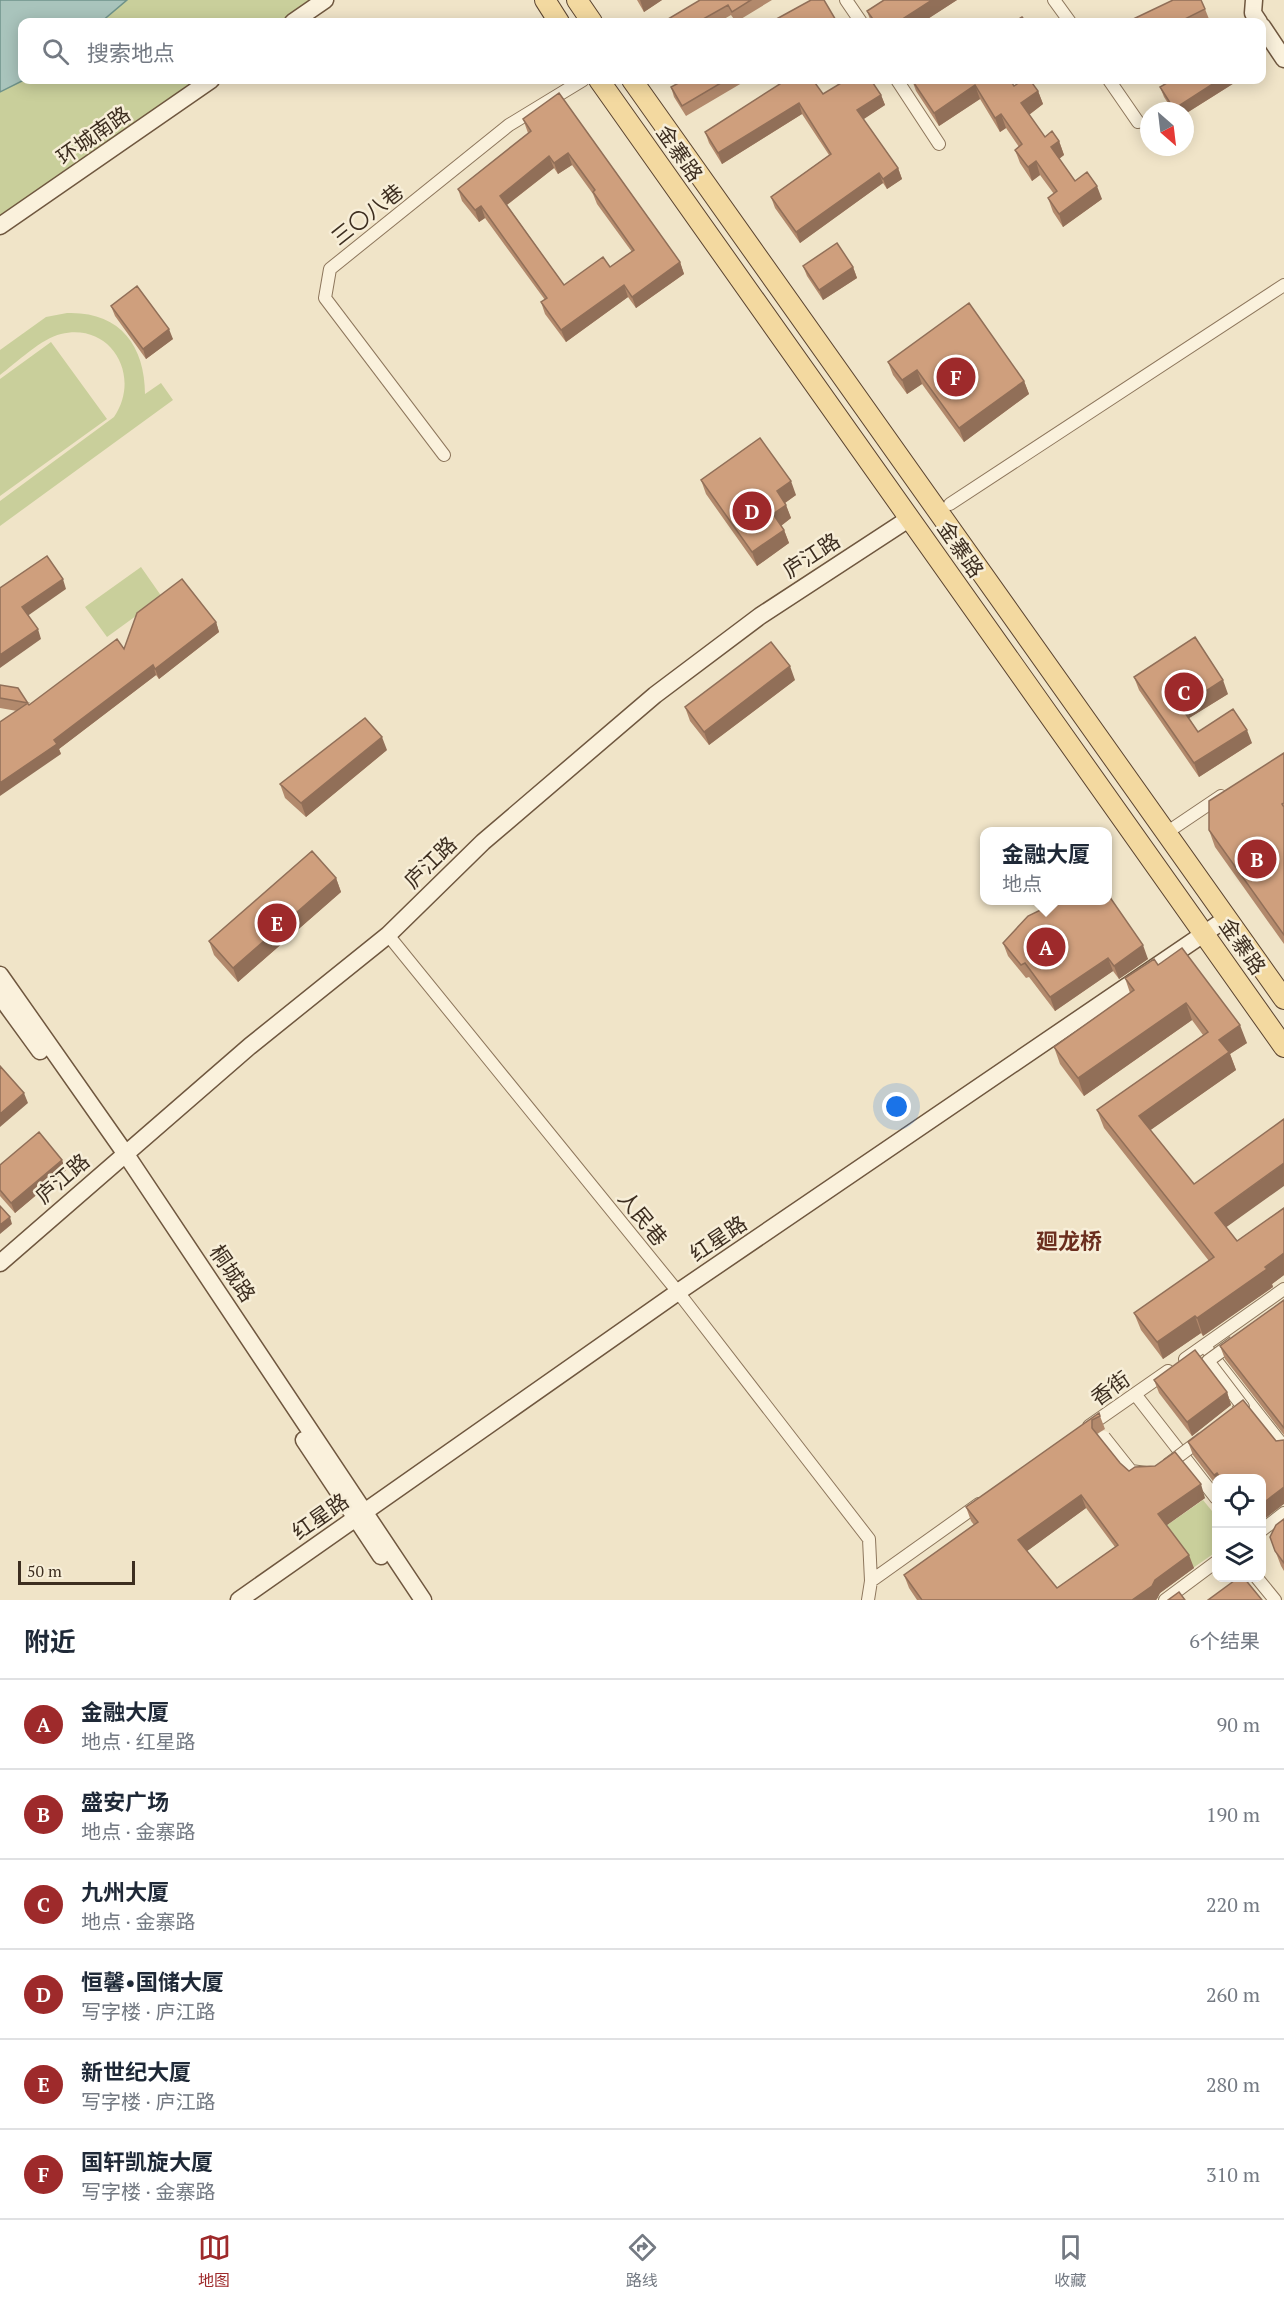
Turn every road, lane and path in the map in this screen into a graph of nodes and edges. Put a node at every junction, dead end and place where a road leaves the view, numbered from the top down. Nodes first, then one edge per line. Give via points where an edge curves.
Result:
1 (325, 0) edge
2 (545, 0) edge
3 (578, 0) edge
4 (846, 0) edge
5 (1054, 0) edge
6 (1254, 0) edge
7 (299, 18) edge
8 (557, 18) edge
9 (589, 18) edge
10 (858, 18) edge
11 (1067, 18) edge
12 (1256, 18) edge
13 (1266, 33) edge
14 (1284, 59) edge
15 (205, 84) edge
16 (576, 84) edge
17 (602, 84) edge
18 (635, 84) edge
19 (900, 84) edge
20 (1111, 84) edge
21 (1138, 122) dead end
22 (939, 144) dead end
23 (0, 226) edge
24 (1284, 285) edge
25 (444, 455) dead end
26 (950, 504) dead end
27 (910, 518) junction
28 (1233, 788) edge
29 (1175, 827) dead end
30 (1227, 918) junction
31 (1205, 933) junction
32 (388, 934) junction
33 (0, 975) edge
34 (0, 996) edge
35 (1284, 999) edge
36 (1284, 1047) edge
37 (121, 1156) junction
38 (0, 1263) edge
39 (678, 1292) junction
40 (1282, 1294) edge
41 (1246, 1334) edge
42 (1204, 1345) junction
43 (1135, 1394) junction
44 (1078, 1434) edge
45 (1104, 1437) dead end
46 (1284, 1447) edge
47 (1212, 1493) edge
48 (993, 1494) edge
49 (1284, 1513) edge
50 (361, 1516) junction
51 (1265, 1528) edge
52 (1212, 1565) edge
53 (871, 1581) junction
54 (1260, 1582) edge
55 (239, 1600) edge
56 (410, 1600) edge
57 (423, 1600) edge
58 (868, 1600) edge
59 (1165, 1600) edge
60 (1275, 1600) edge

1 - 7 street
2 - 8 main road
3 - 9 main road
4 - 10 street
5 - 11 street
6 - 12 street
13 - 14 street
15 - 23 street, 环城南路
16 - 25 street, 三〇八巷 via 509,125 330,269 325,298
17 - 27 main road, 金寨路
18 - 30 main road, 金寨路
19 - 22 street
20 - 21 street
24 - 26 street
27 - 31 main road, 金寨路
27 - 32 street, 庐江路 via 760,616 655,695 483,842
28 - 29 street
30 - 31 street, 红星路
30 - 35 main road, 金寨路
31 - 36 main road, 金寨路
31 - 39 street, 红星路
32 - 37 street, 庐江路
32 - 39 street, 人民巷
33 - 37 street, 桐城路
34 - 37 street, 桐城路
37 - 38 street, 庐江路
37 - 50 street, 桐城路
39 - 50 street, 红星路
39 - 53 street, 人民巷 via 869,1539
40 - 42 street, 香街
41 - 45 street, bridge via 1208,1361 1243,1407 1156,1473 1131,1471
42 - 43 street, 香街
42 - 46 street
43 - 44 street, 香街
43 - 47 street via 1154,1427
48 - 53 street
49 - 51 street
50 - 55 street, 红星路
50 - 56 street, 桐城路
50 - 57 street, 桐城路
52 - 59 street
53 - 58 street, 人民巷
54 - 60 street

